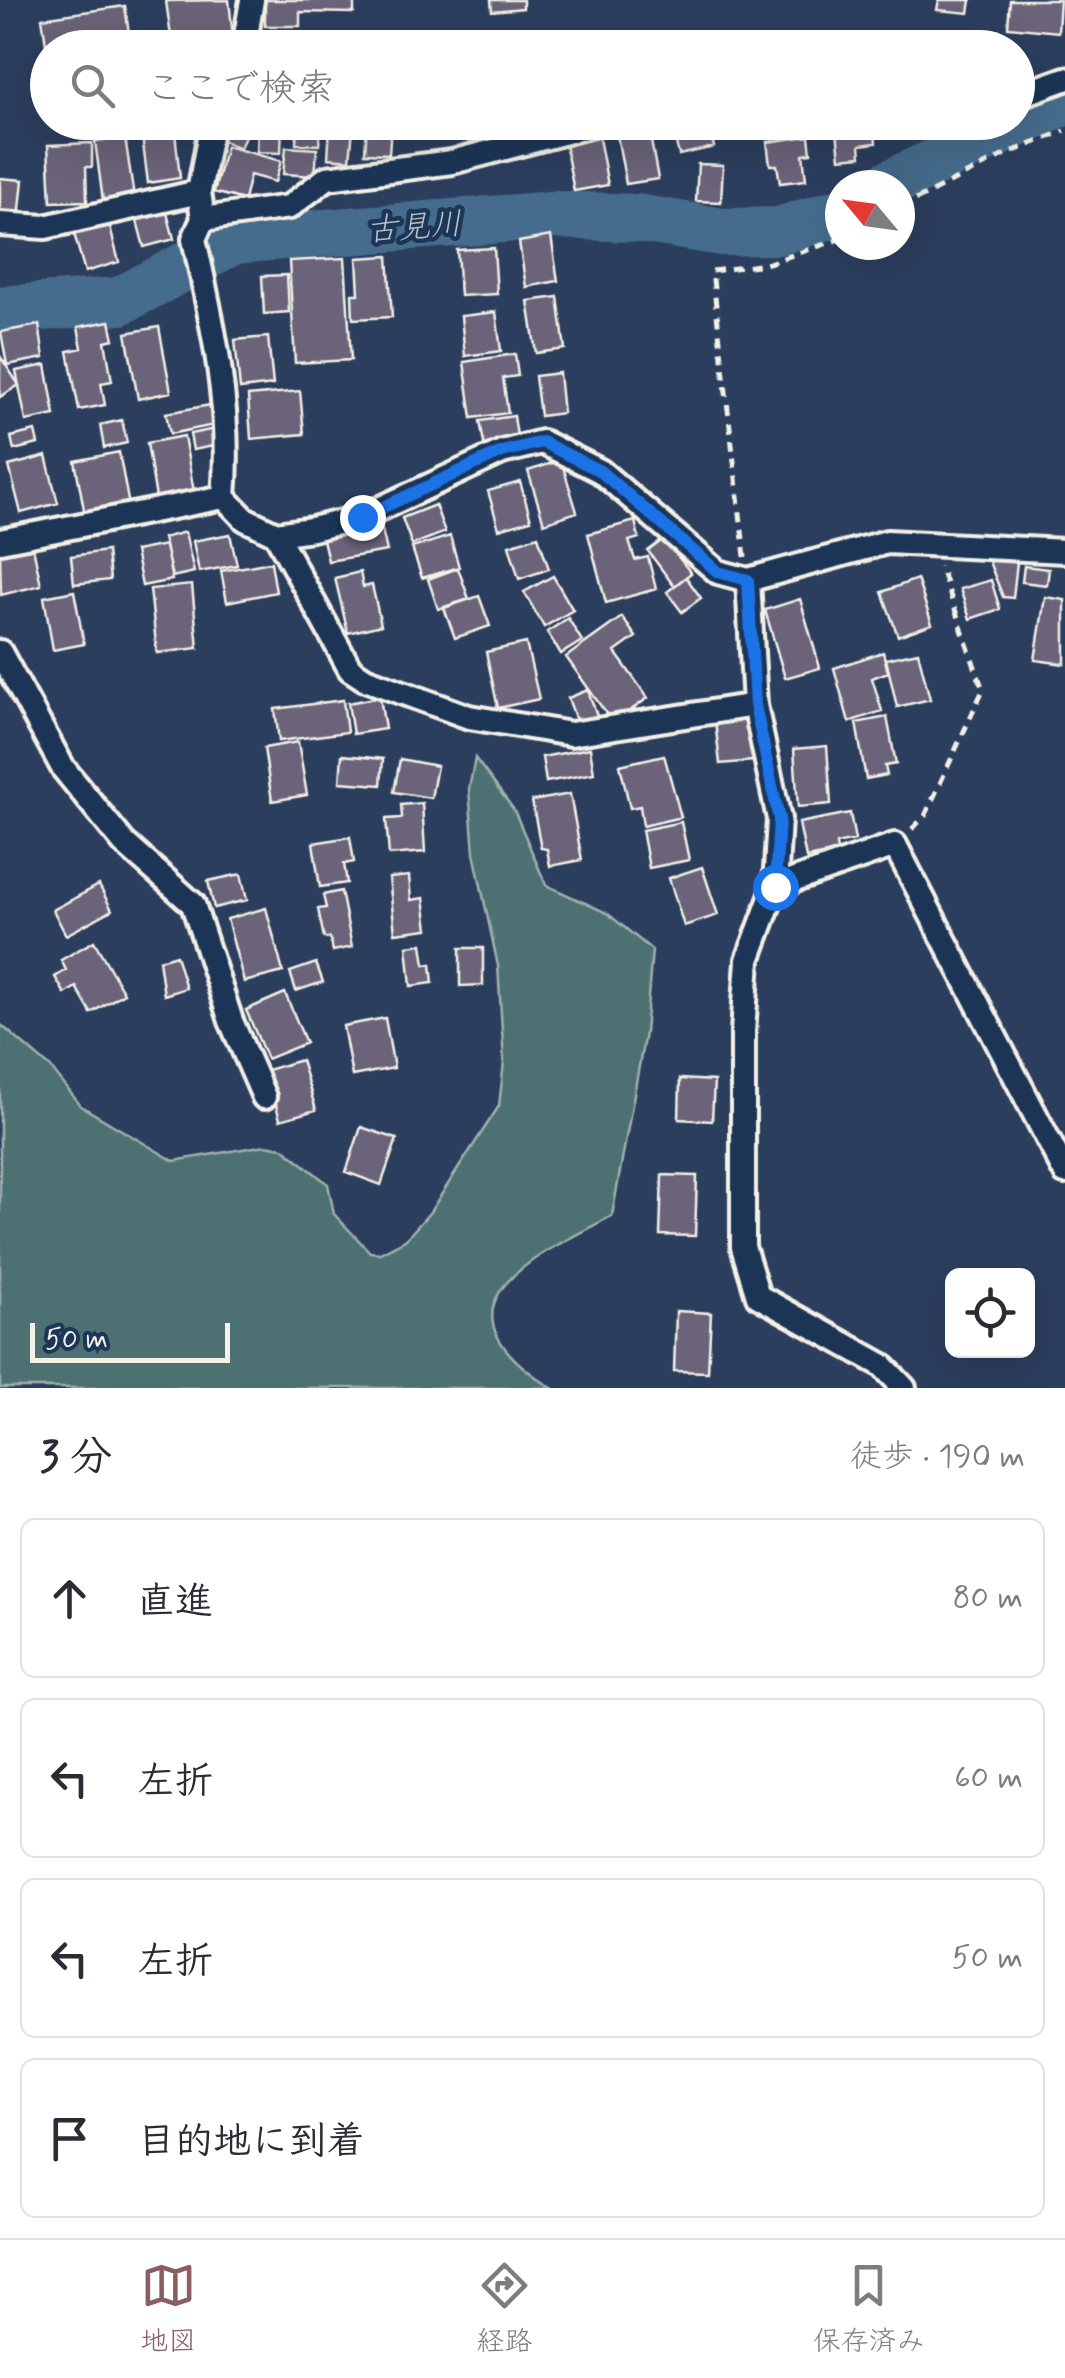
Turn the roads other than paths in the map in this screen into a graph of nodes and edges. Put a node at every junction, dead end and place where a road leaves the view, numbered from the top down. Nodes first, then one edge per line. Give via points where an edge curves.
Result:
1 (252, 0) edge
2 (247, 30) edge
3 (1065, 79) edge
4 (1035, 90) edge
5 (209, 140) edge
6 (536, 140) edge
7 (199, 192) junction
8 (203, 219) junction
9 (0, 224) edge
10 (224, 497) junction
11 (276, 534) junction
12 (0, 540) edge
13 (1065, 551) edge
14 (748, 580) junction
15 (0, 652) edge
16 (755, 705) junction
17 (775, 887) junction
18 (264, 1097) dead end
19 (1065, 1172) edge
20 (904, 1388) edge

1 - 2 street
3 - 4 street
5 - 7 street
6 - 8 street via 452,162 327,178 290,208
7 - 8 street
7 - 9 street via 45,227
8 - 10 street via 194,239 225,417
10 - 11 street via 245,519
10 - 12 street
11 - 14 street via 362,517 502,452 542,442 600,471 718,572
11 - 16 street via 350,668 469,717 571,734
13 - 14 street via 887,542
14 - 16 street
15 - 18 street via 62,768 124,844 192,904
16 - 17 street via 779,819
17 - 19 street via 895,845
17 - 20 street via 748,960 743,1246 758,1296 882,1365

